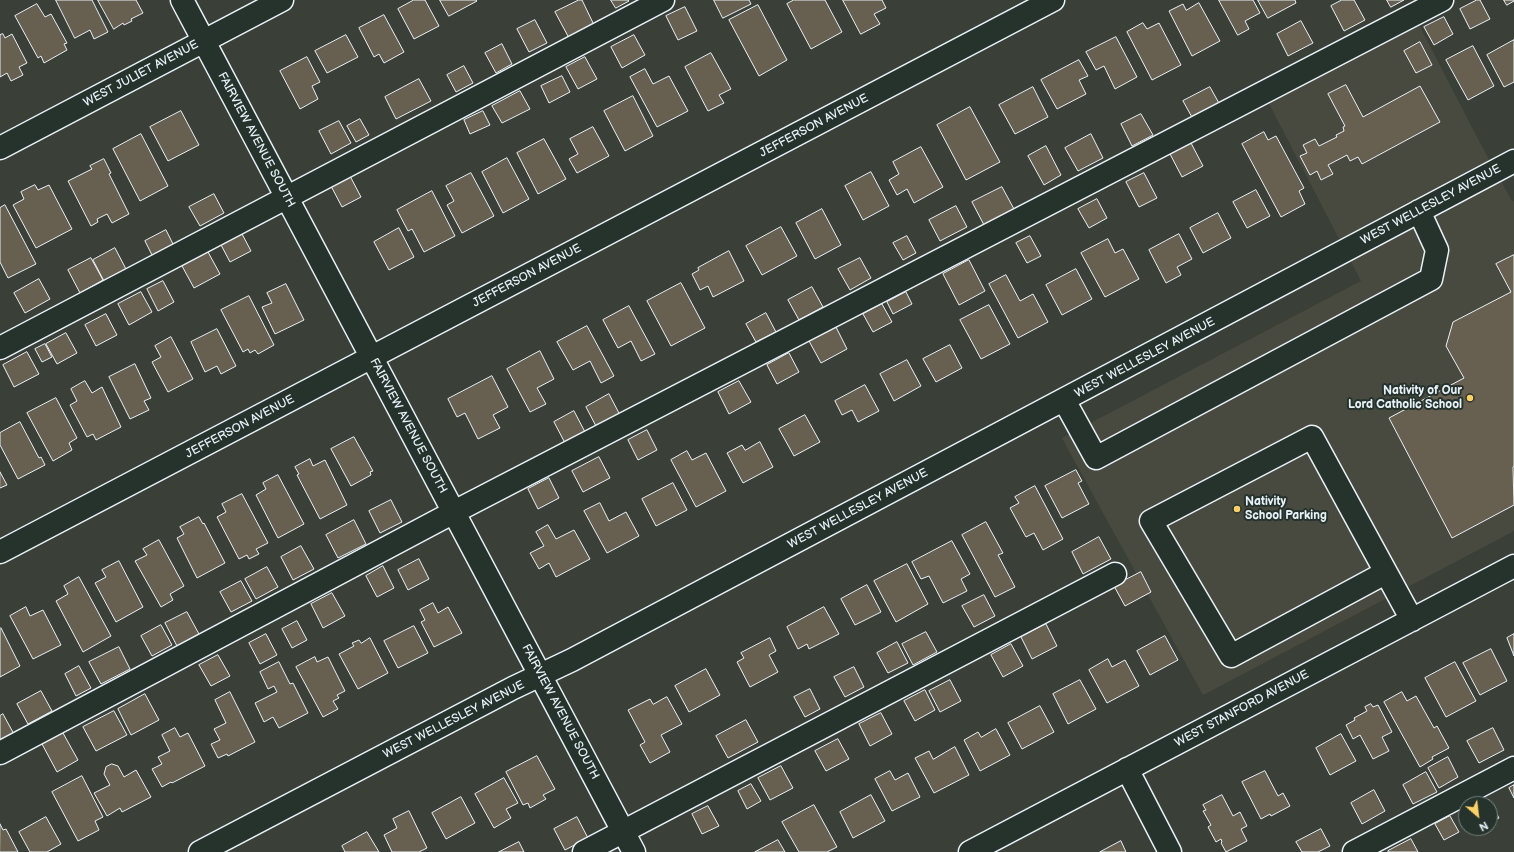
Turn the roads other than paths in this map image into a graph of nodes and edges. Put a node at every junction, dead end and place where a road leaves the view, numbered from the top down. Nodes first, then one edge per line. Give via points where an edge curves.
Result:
1 (182, 0) edge
2 (282, 0) edge
3 (663, 0) edge
4 (1054, 0) edge
5 (1442, 0) edge
6 (204, 41) junction
7 (0, 148) edge
8 (1514, 162) edge
9 (286, 197) junction
10 (1419, 211) junction
11 (0, 348) edge
12 (372, 358) junction
13 (1064, 400) junction
14 (454, 512) junction
15 (0, 552) edge
16 (1514, 566) edge
17 (1385, 573) junction
18 (1116, 574) dead end
19 (1412, 620) junction
20 (541, 675) junction
21 (0, 753) edge
22 (1514, 768) edge
23 (1127, 769) junction
24 (623, 831) junction
25 (200, 852) edge
26 (584, 852) edge
27 (634, 852) edge
28 (970, 852) edge
29 (1170, 852) edge
30 (1354, 852) edge

1 - 6 street, FAIRVIEW AVENUE SOUTH
2 - 6 street, WEST JULIET AVENUE
3 - 9 street
4 - 12 street, JEFFERSON AVENUE
5 - 14 street
6 - 7 street, WEST JULIET AVENUE
6 - 9 street, FAIRVIEW AVENUE SOUTH
8 - 10 street, WEST WELLESLEY AVENUE
9 - 11 street
9 - 12 street, FAIRVIEW AVENUE SOUTH
10 - 13 street, WEST WELLESLEY AVENUE
10 - 13 street via 1437,250 1430,279 1096,458
12 - 14 street, FAIRVIEW AVENUE SOUTH
12 - 15 street, JEFFERSON AVENUE
13 - 20 street, WEST WELLESLEY AVENUE
14 - 20 street, FAIRVIEW AVENUE SOUTH
14 - 21 street
16 - 19 street, WEST STANFORD AVENUE
17 - 17 street via 1312,437 1151,521 1231,656
17 - 19 street
18 - 24 street
19 - 23 street, WEST STANFORD AVENUE
20 - 24 street, FAIRVIEW AVENUE SOUTH
20 - 25 street, WEST WELLESLEY AVENUE
22 - 30 street
23 - 28 street, WEST STANFORD AVENUE
23 - 29 street
24 - 26 street
24 - 27 street, FAIRVIEW AVENUE SOUTH

